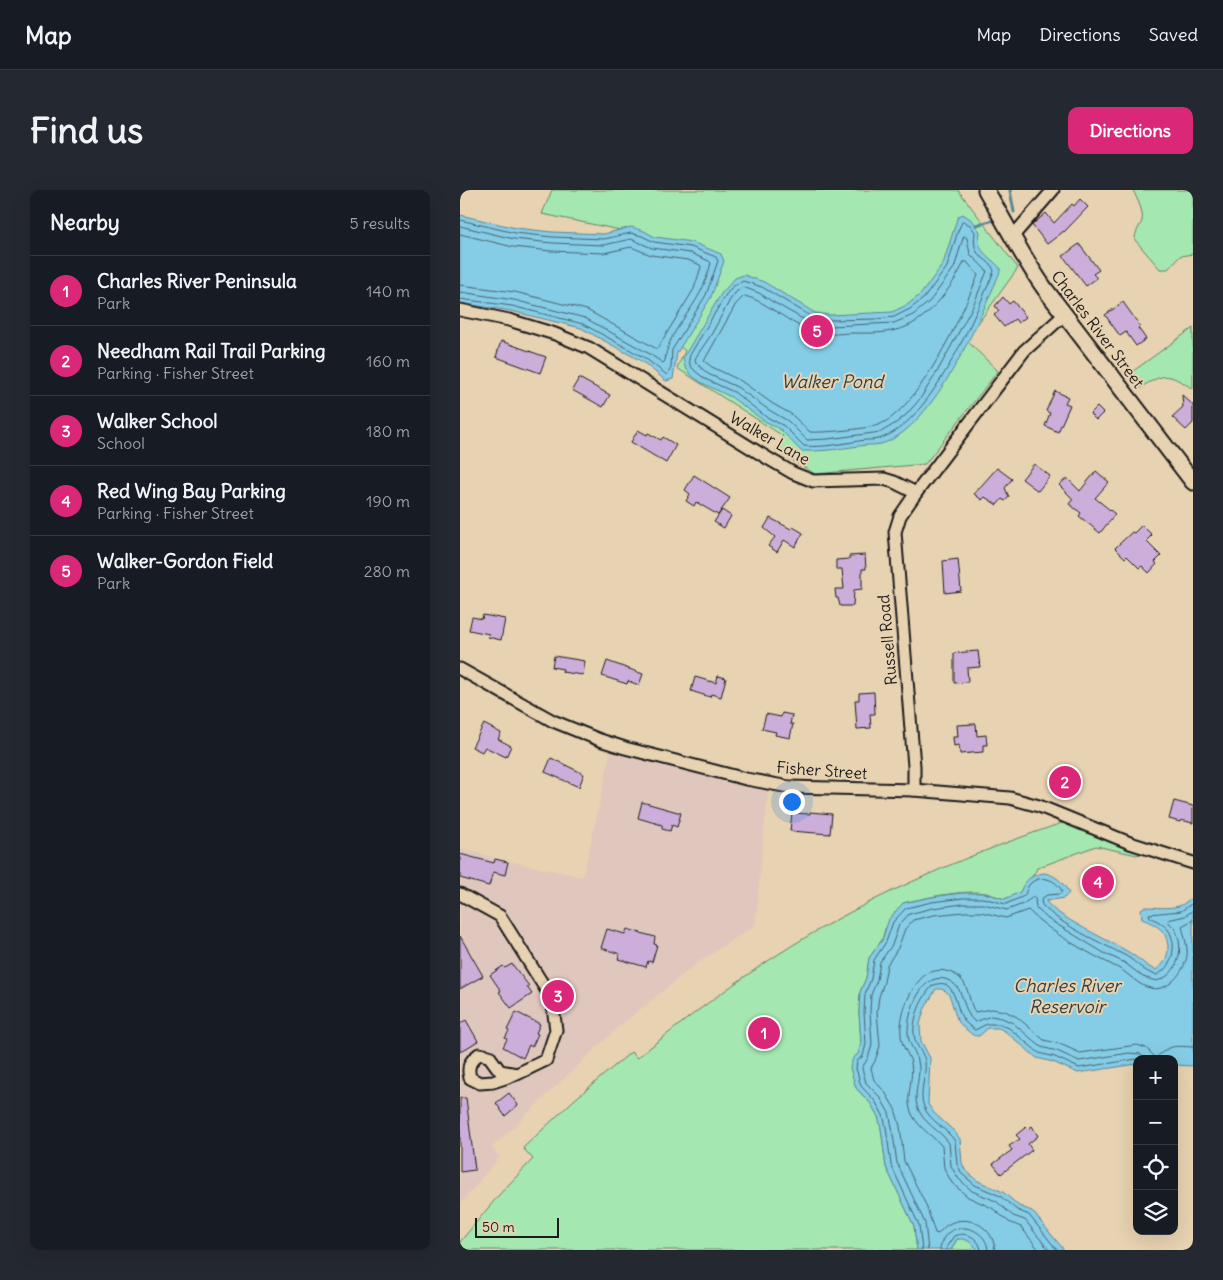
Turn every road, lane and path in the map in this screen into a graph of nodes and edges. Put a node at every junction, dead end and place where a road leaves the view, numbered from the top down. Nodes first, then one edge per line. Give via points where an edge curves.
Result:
1 (986, 190) edge
2 (1053, 190) edge
3 (1013, 236) junction
4 (460, 310) edge
5 (1064, 315) junction
6 (1193, 482) edge
7 (916, 493) junction
8 (460, 670) edge
9 (914, 790) junction
10 (1193, 863) edge
11 (460, 894) edge
12 (517, 1074) dead end

1 - 3 street, Charles River Street
2 - 3 street
3 - 5 street, Charles River Street via 1025,261
4 - 7 street, Walker Lane via 510,320 590,348 777,463 813,481 884,479
5 - 6 street, Charles River Street
5 - 7 street via 1024,351
7 - 9 street, Russell Road via 900,516 895,532
8 - 9 street, Fisher Street via 553,721 625,748 773,784
9 - 10 street, Fisher Street via 990,795 1025,802 1130,843
11 - 12 street via 500,916 552,999 556,1030 546,1060

